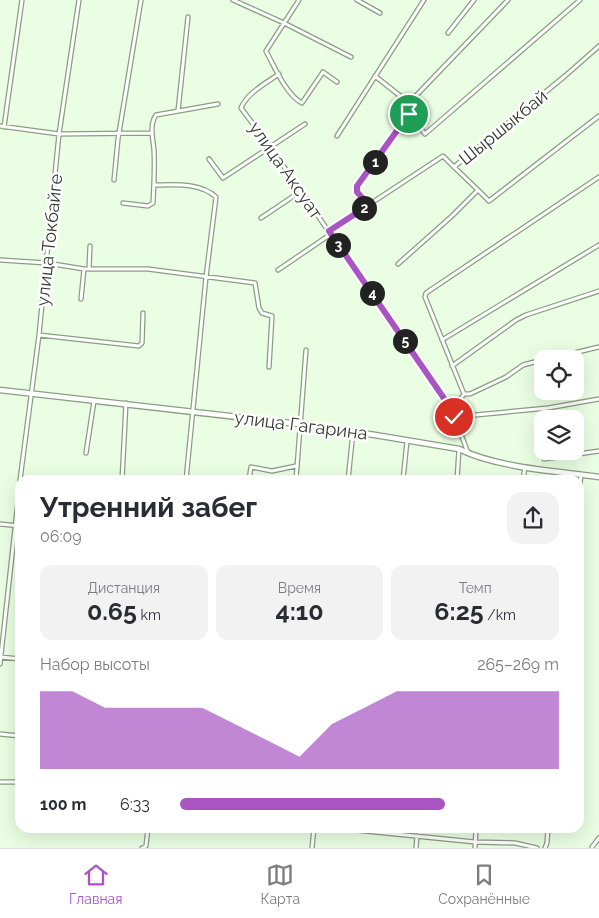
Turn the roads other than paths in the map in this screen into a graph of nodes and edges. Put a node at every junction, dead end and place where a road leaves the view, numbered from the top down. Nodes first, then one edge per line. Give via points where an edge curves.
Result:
1 (22, 0) edge
2 (79, 0) edge
3 (141, 0) edge
4 (233, 0) edge
5 (299, 0) edge
6 (357, 0) edge
7 (424, 0) edge
8 (474, 0) edge
9 (508, 0) edge
10 (580, 0) edge
11 (380, 12) dead end
12 (188, 17) dead end
13 (284, 23) junction
14 (448, 33) dead end
15 (599, 46) edge
16 (350, 57) dead end
17 (279, 74) junction
18 (376, 76) junction
19 (337, 82) dead end
20 (409, 103) junction
21 (218, 104) dead end
22 (178, 111) junction
23 (409, 114) junction
24 (599, 116) edge
25 (305, 124) dead end
26 (2, 127) edge
27 (119, 133) junction
28 (152, 133) junction
29 (59, 134) junction
30 (337, 136) dead end
31 (271, 148) junction
32 (210, 160) dead end
33 (454, 167) junction
34 (599, 177) edge
35 (114, 180) dead end
36 (154, 185) junction
37 (478, 190) junction
38 (301, 191) junction
39 (123, 203) dead end
40 (369, 205) junction
41 (260, 218) dead end
42 (330, 233) junction
43 (599, 245) edge
44 (90, 246) dead end
45 (0, 260) edge
46 (47, 263) junction
47 (398, 264) dead end
48 (84, 269) junction
49 (89, 270) junction
50 (278, 270) dead end
51 (206, 277) junction
52 (599, 291) edge
53 (81, 299) dead end
54 (143, 313) dead end
55 (39, 335) junction
56 (442, 340) junction
57 (599, 347) edge
58 (306, 350) dead end
59 (584, 351) edge
60 (534, 362) edge
61 (452, 366) junction
62 (269, 367) dead end
63 (0, 390) edge
64 (31, 392) junction
65 (464, 394) junction
66 (599, 399) edge
67 (94, 401) junction
68 (126, 403) junction
69 (452, 410) junction
70 (193, 412) junction
71 (454, 417) junction
72 (299, 424) junction
73 (353, 432) junction
74 (407, 441) junction
75 (459, 449) junction
76 (599, 450) edge
77 (584, 452) edge
78 (86, 453) dead end
79 (468, 453) junction
80 (296, 466) junction
81 (525, 467) junction
82 (21, 475) edge
83 (122, 475) edge
84 (187, 475) edge
85 (250, 475) edge
86 (296, 475) edge
87 (349, 475) edge
88 (404, 475) edge
89 (457, 475) edge
90 (524, 475) edge
91 (581, 475) edge
92 (584, 475) edge
93 (599, 477) edge
94 (0, 524) edge
95 (15, 525) joint
96 (0, 657) edge
97 (15, 658) edge
98 (0, 664) edge
99 (0, 734) edge
100 (15, 736) edge
101 (0, 782) edge
102 (15, 782) edge
103 (147, 833) edge
104 (314, 833) edge
105 (387, 833) edge
106 (476, 833) edge
107 (548, 833) edge
108 (418, 836) junction
109 (599, 838) edge
110 (475, 842) junction
111 (592, 847) edge
112 (142, 848) edge
113 (312, 848) edge
114 (416, 848) edge
115 (474, 848) edge
116 (537, 848) edge
117 (545, 848) edge

1 - 26 street
2 - 29 street, улица Токбайге
3 - 27 street
4 - 13 street
5 - 13 street
6 - 11 street
7 - 18 street
8 - 14 street
9 - 20 street
10 - 23 street via 425,134
12 - 22 street
13 - 16 street
13 - 17 street via 266,51
15 - 33 street, Шыршыкбай
17 - 19 street via 302,103 323,72
17 - 31 street, улица Аксуат via 253,93 242,108
18 - 20 street
18 - 30 street
20 - 23 street via 405,110
21 - 22 street
22 - 28 street via 156,115
23 - 40 street via 357,186 357,192
24 - 37 street via 488,201
25 - 31 street
26 - 29 street
27 - 28 street
27 - 29 street
27 - 35 street
28 - 36 street
29 - 46 street, улица Токбайге
31 - 32 street via 223,178
31 - 38 street, улица Аксуат
33 - 37 street
33 - 40 street, Шыршыкбай via 443,156
34 - 56 street via 426,293
36 - 39 street via 151,206
36 - 51 street via 184,185 209,190 216,197
37 - 47 street
38 - 41 street
38 - 42 street, улица Аксуат
40 - 42 street, Шыршыкбай
42 - 50 street, Шыршыкбай
42 - 69 street, улица Аксуат
43 - 56 street
44 - 49 street
45 - 46 street
46 - 48 street
46 - 55 street, улица Токбайге
48 - 49 street
48 - 53 street
49 - 51 street via 148,269
51 - 62 street via 255,283 259,308 262,313 272,316
51 - 70 street
52 - 61 street via 516,320
54 - 55 street via 139,346
55 - 64 street, улица Токбайге
56 - 61 street
57 - 59 street
58 - 72 street
60 - 65 street via 523,365 506,378
61 - 65 street
63 - 64 main road, улица Гагарина
64 - 67 main road, улица Гагарина
64 - 82 street, улица Токбайге
65 - 69 street
66 - 71 street via 548,408
67 - 68 main road, улица Гагарина
67 - 78 street
68 - 70 main road, улица Гагарина
68 - 83 street
69 - 71 street, улица Аксуат
70 - 72 main road, улица Гагарина
70 - 84 street
71 - 79 street, улица Аксуат
72 - 73 main road, улица Гагарина
72 - 80 street
73 - 74 main road, улица Гагарина
73 - 87 street
74 - 75 main road, улица Гагарина
74 - 88 street
75 - 79 main road, улица Гагарина
75 - 89 street
76 - 77 street
79 - 81 main road, улица Гагарина
80 - 85 street via 272,471 251,468
80 - 86 street
81 - 90 street
81 - 91 main road, улица Гагарина
92 - 93 main road, улица Гагарина
94 - 95 street
95 - 96 street, улица Токбайге
96 - 97 street
96 - 98 street, улица Токбайге
99 - 100 street
101 - 102 street
103 - 112 street via 146,846
104 - 113 street
105 - 108 street
106 - 110 street
107 - 117 street
108 - 110 street
108 - 114 street
109 - 111 street
110 - 115 street
110 - 116 street via 515,843

